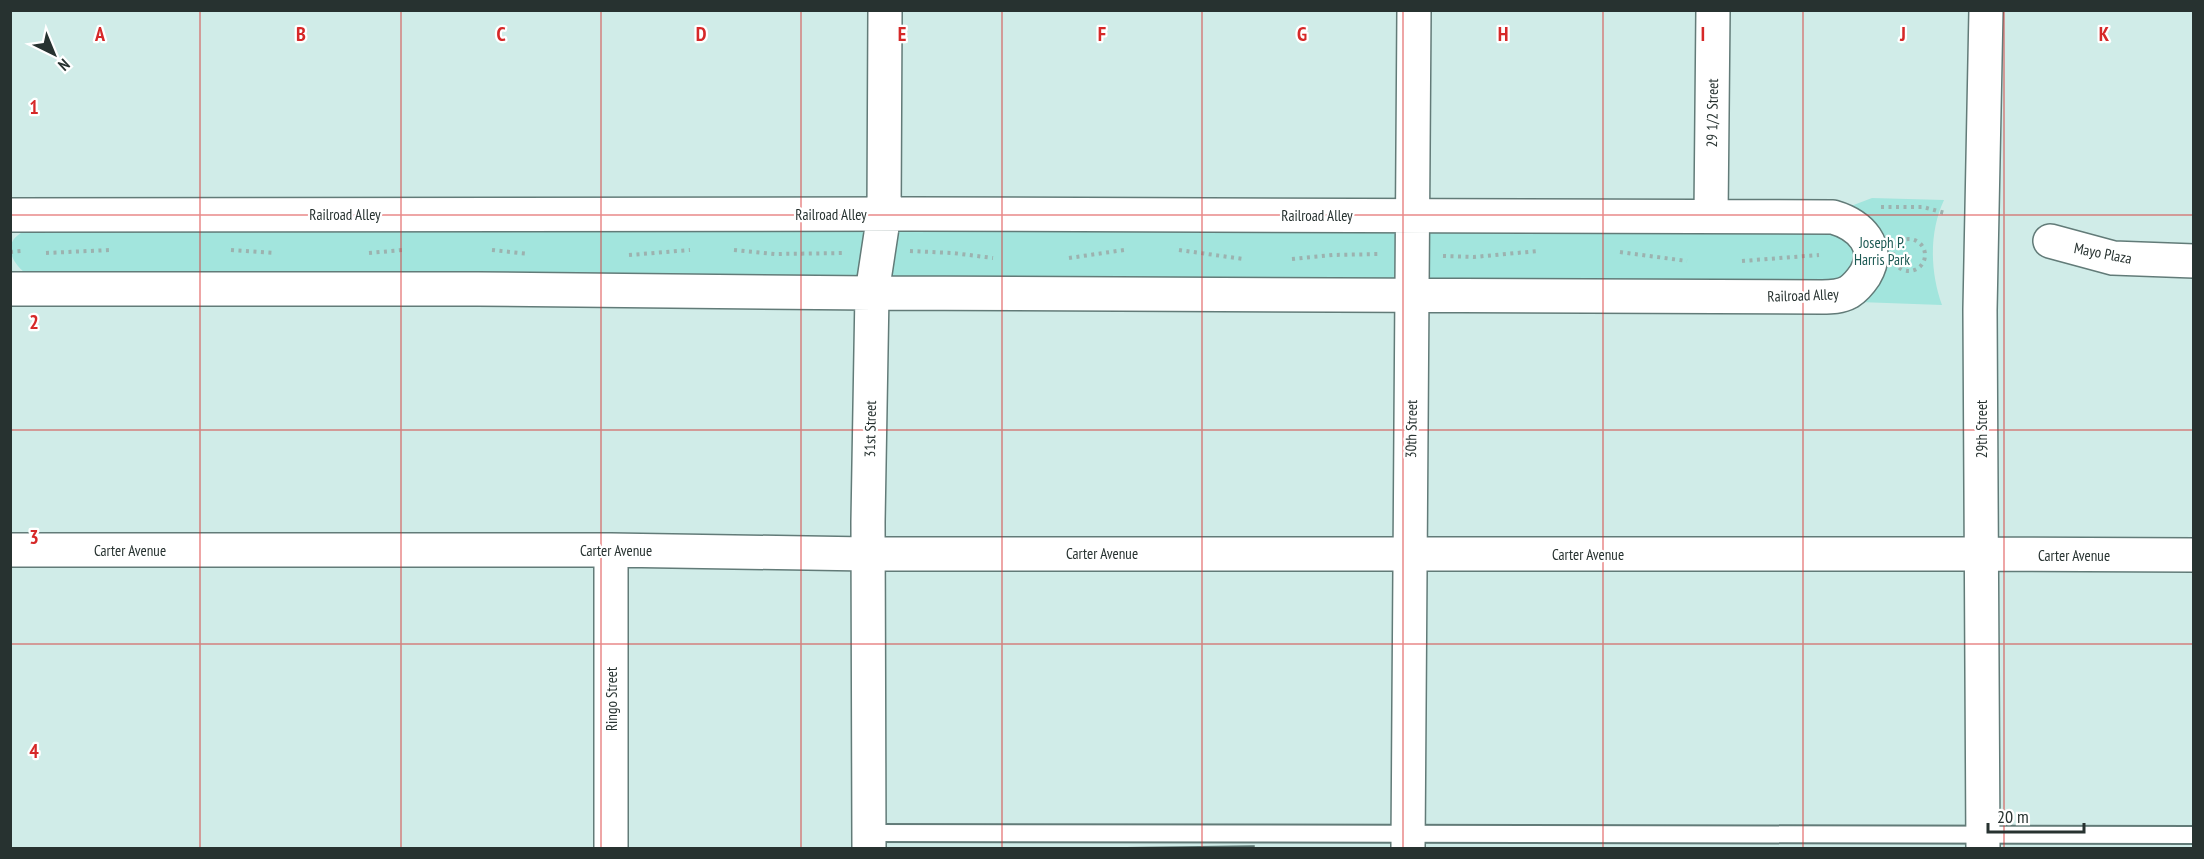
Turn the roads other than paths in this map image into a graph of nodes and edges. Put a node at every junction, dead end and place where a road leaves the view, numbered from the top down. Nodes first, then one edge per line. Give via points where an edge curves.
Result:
1 (885, 10) edge
2 (1414, 10) edge
3 (1713, 10) edge
4 (1986, 10) edge
5 (884, 214) junction
6 (1413, 216) junction
7 (1711, 216) junction
8 (17, 230) edge
9 (2050, 241) dead end
10 (2193, 261) edge
11 (16, 274) edge
12 (872, 293) junction
13 (1413, 295) junction
14 (10, 550) edge
15 (611, 550) junction
16 (1409, 553) junction
17 (867, 554) junction
18 (1982, 554) junction
19 (2193, 555) edge
20 (2193, 835) edge
21 (869, 841) edge
22 (1408, 842) edge
23 (1983, 842) edge
24 (611, 849) edge

1 - 5 street, 31st Street
2 - 6 street, 30th Street
3 - 7 street, 29 1/2 Street
4 - 18 street, 29th Street via 1980,310
5 - 6 street, Railroad Alley
5 - 8 street, Railroad Alley
5 - 12 street, 31st Street
6 - 7 street, Railroad Alley
6 - 13 street, 30th Street
7 - 13 street, Railroad Alley via 1833,217 1849,222 1869,243 1869,268 1850,292 1837,296
9 - 10 street, Mayo Plaza via 2114,258
11 - 12 street, Railroad Alley via 478,289
12 - 13 street, Railroad Alley
12 - 17 street, 31st Street
13 - 16 street, 30th Street
14 - 15 street, Carter Avenue
15 - 17 street, Carter Avenue
15 - 24 street, Ringo Street
16 - 17 street, Carter Avenue
16 - 18 street, Carter Avenue
16 - 22 street, 30th Street
17 - 21 street, 31st Street
18 - 19 street, Carter Avenue
18 - 23 street, 29th Street
20 - 23 lane
21 - 22 lane
22 - 23 lane

